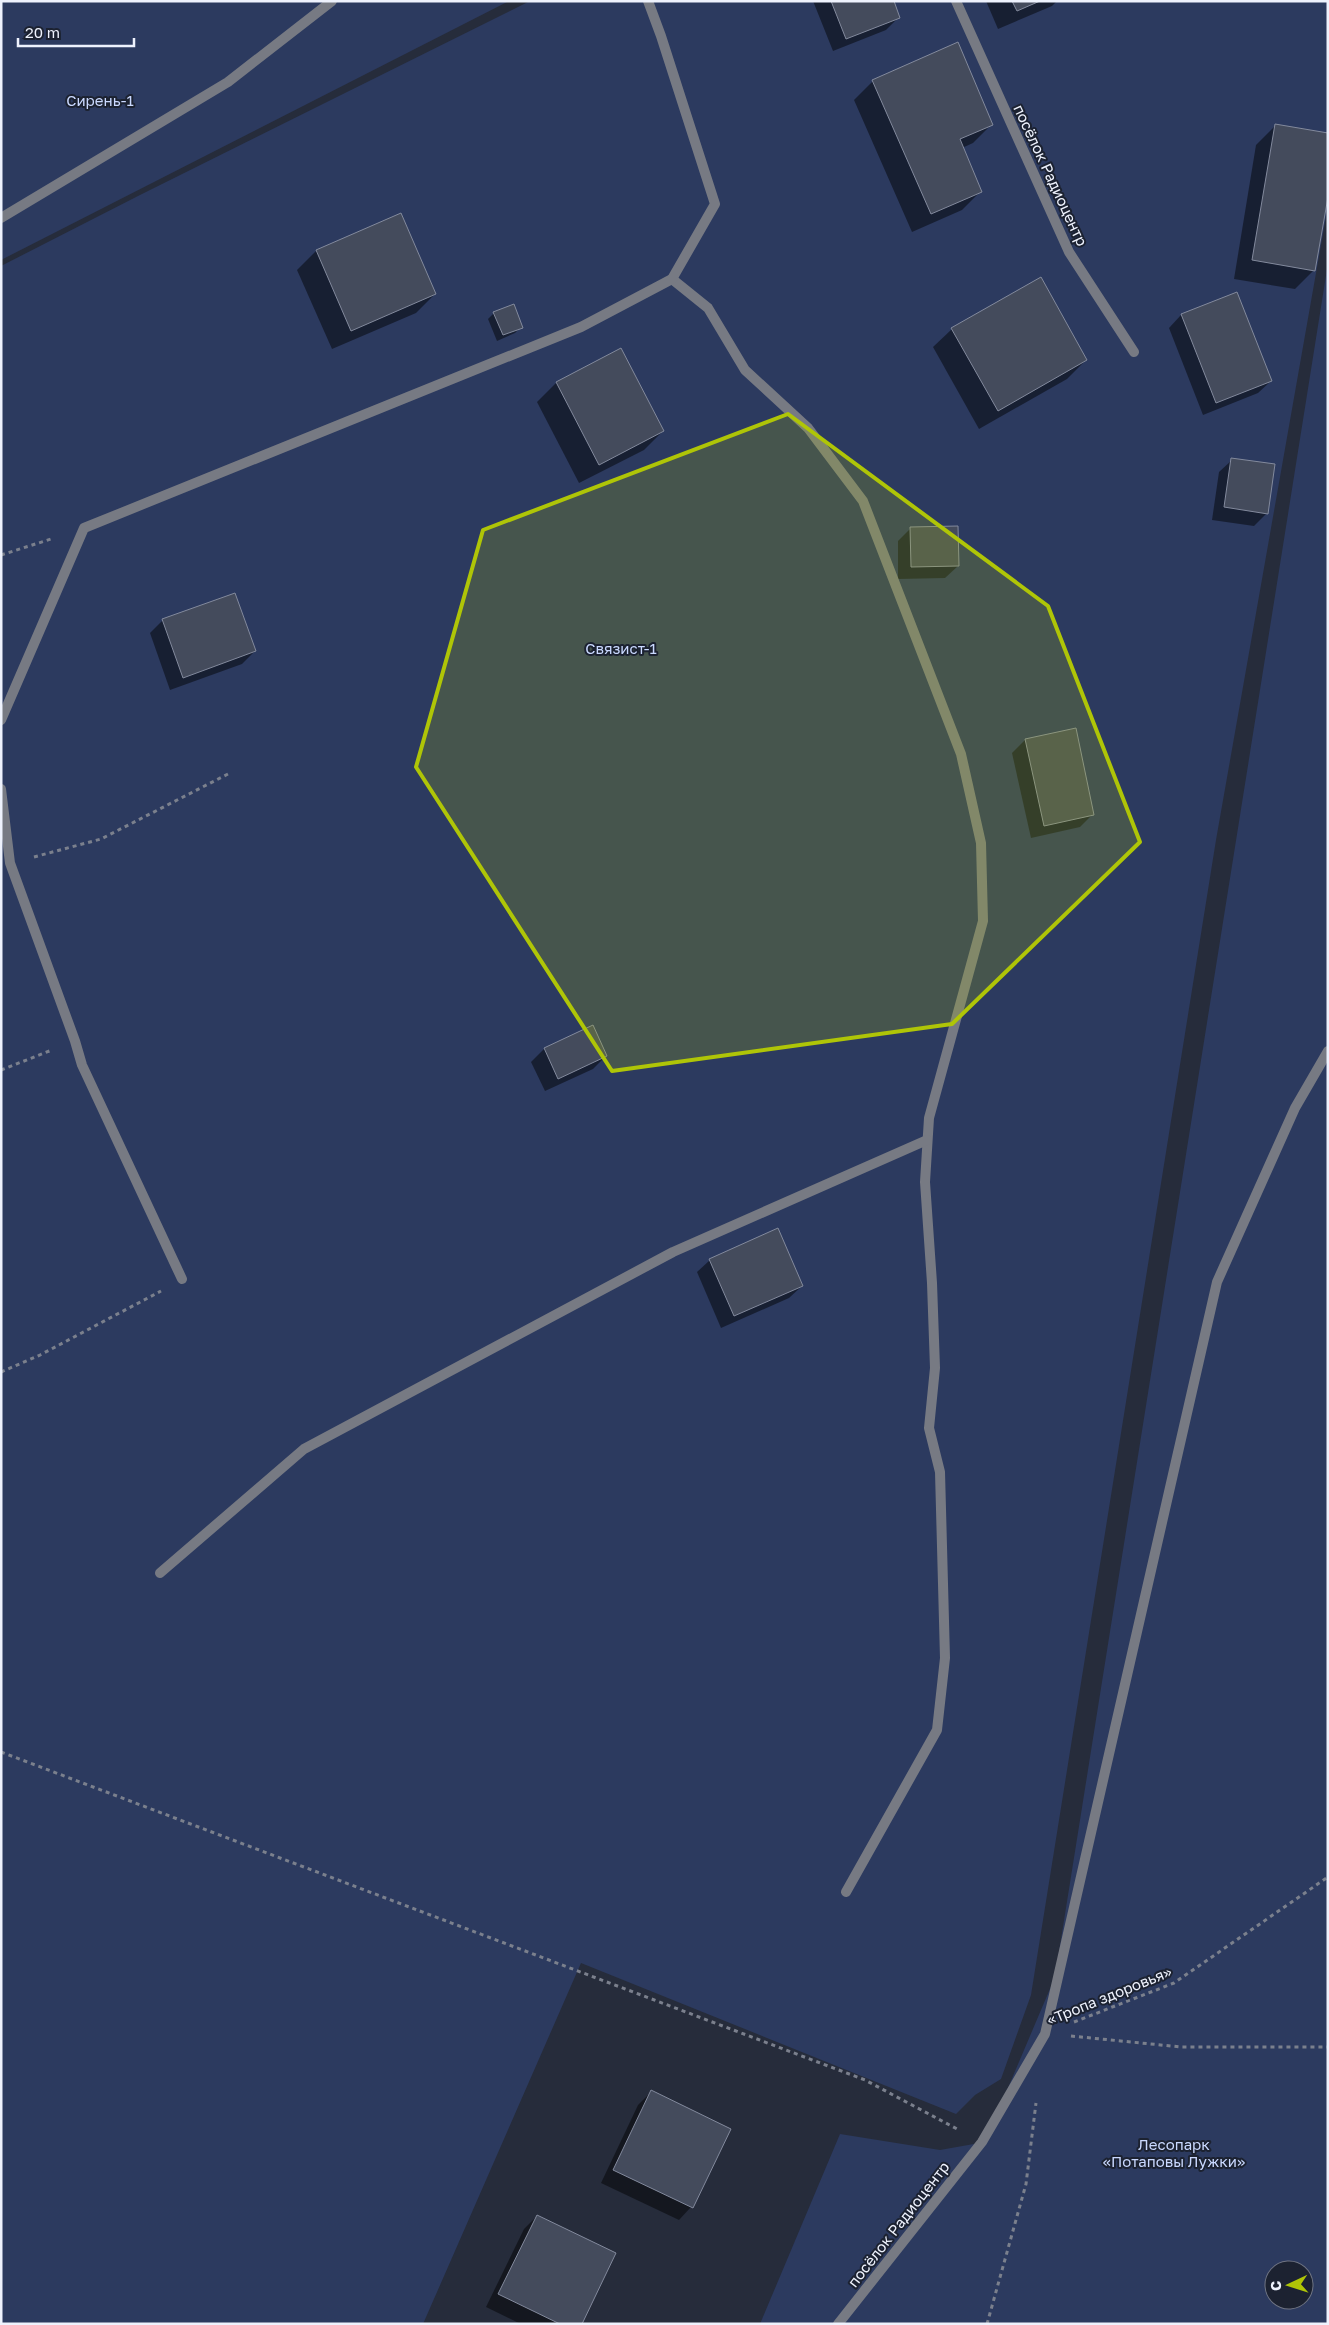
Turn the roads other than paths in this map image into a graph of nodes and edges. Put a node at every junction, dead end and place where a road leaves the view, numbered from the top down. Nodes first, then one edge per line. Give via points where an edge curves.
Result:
1 (332, 1) edge
2 (648, 1) edge
3 (956, 1) edge
4 (1, 218) edge
5 (672, 279) junction
6 (1134, 352) dead end
7 (1, 720) edge
8 (1, 789) edge
9 (1328, 1051) edge
10 (928, 1140) junction
11 (182, 1279) road end
12 (160, 1573) dead end
13 (846, 1892) dead end
14 (838, 2324) edge

1 - 4 street via 228,82
2 - 5 street via 715,204
3 - 6 street, посёлок Радиоцентр via 1069,252
5 - 7 street via 581,327 84,528
5 - 10 street via 708,308 745,370 808,428 863,501 961,754 981,843 982,921 928,1118
8 - 11 street via 10,863 82,1065
9 - 14 street, посёлок Радиоцентр via 1295,1108 1217,1282 1045,2034 982,2142
10 - 12 street via 673,1252 304,1449
10 - 13 street via 925,1182 935,1368 929,1428 940,1472 945,1658 937,1730

